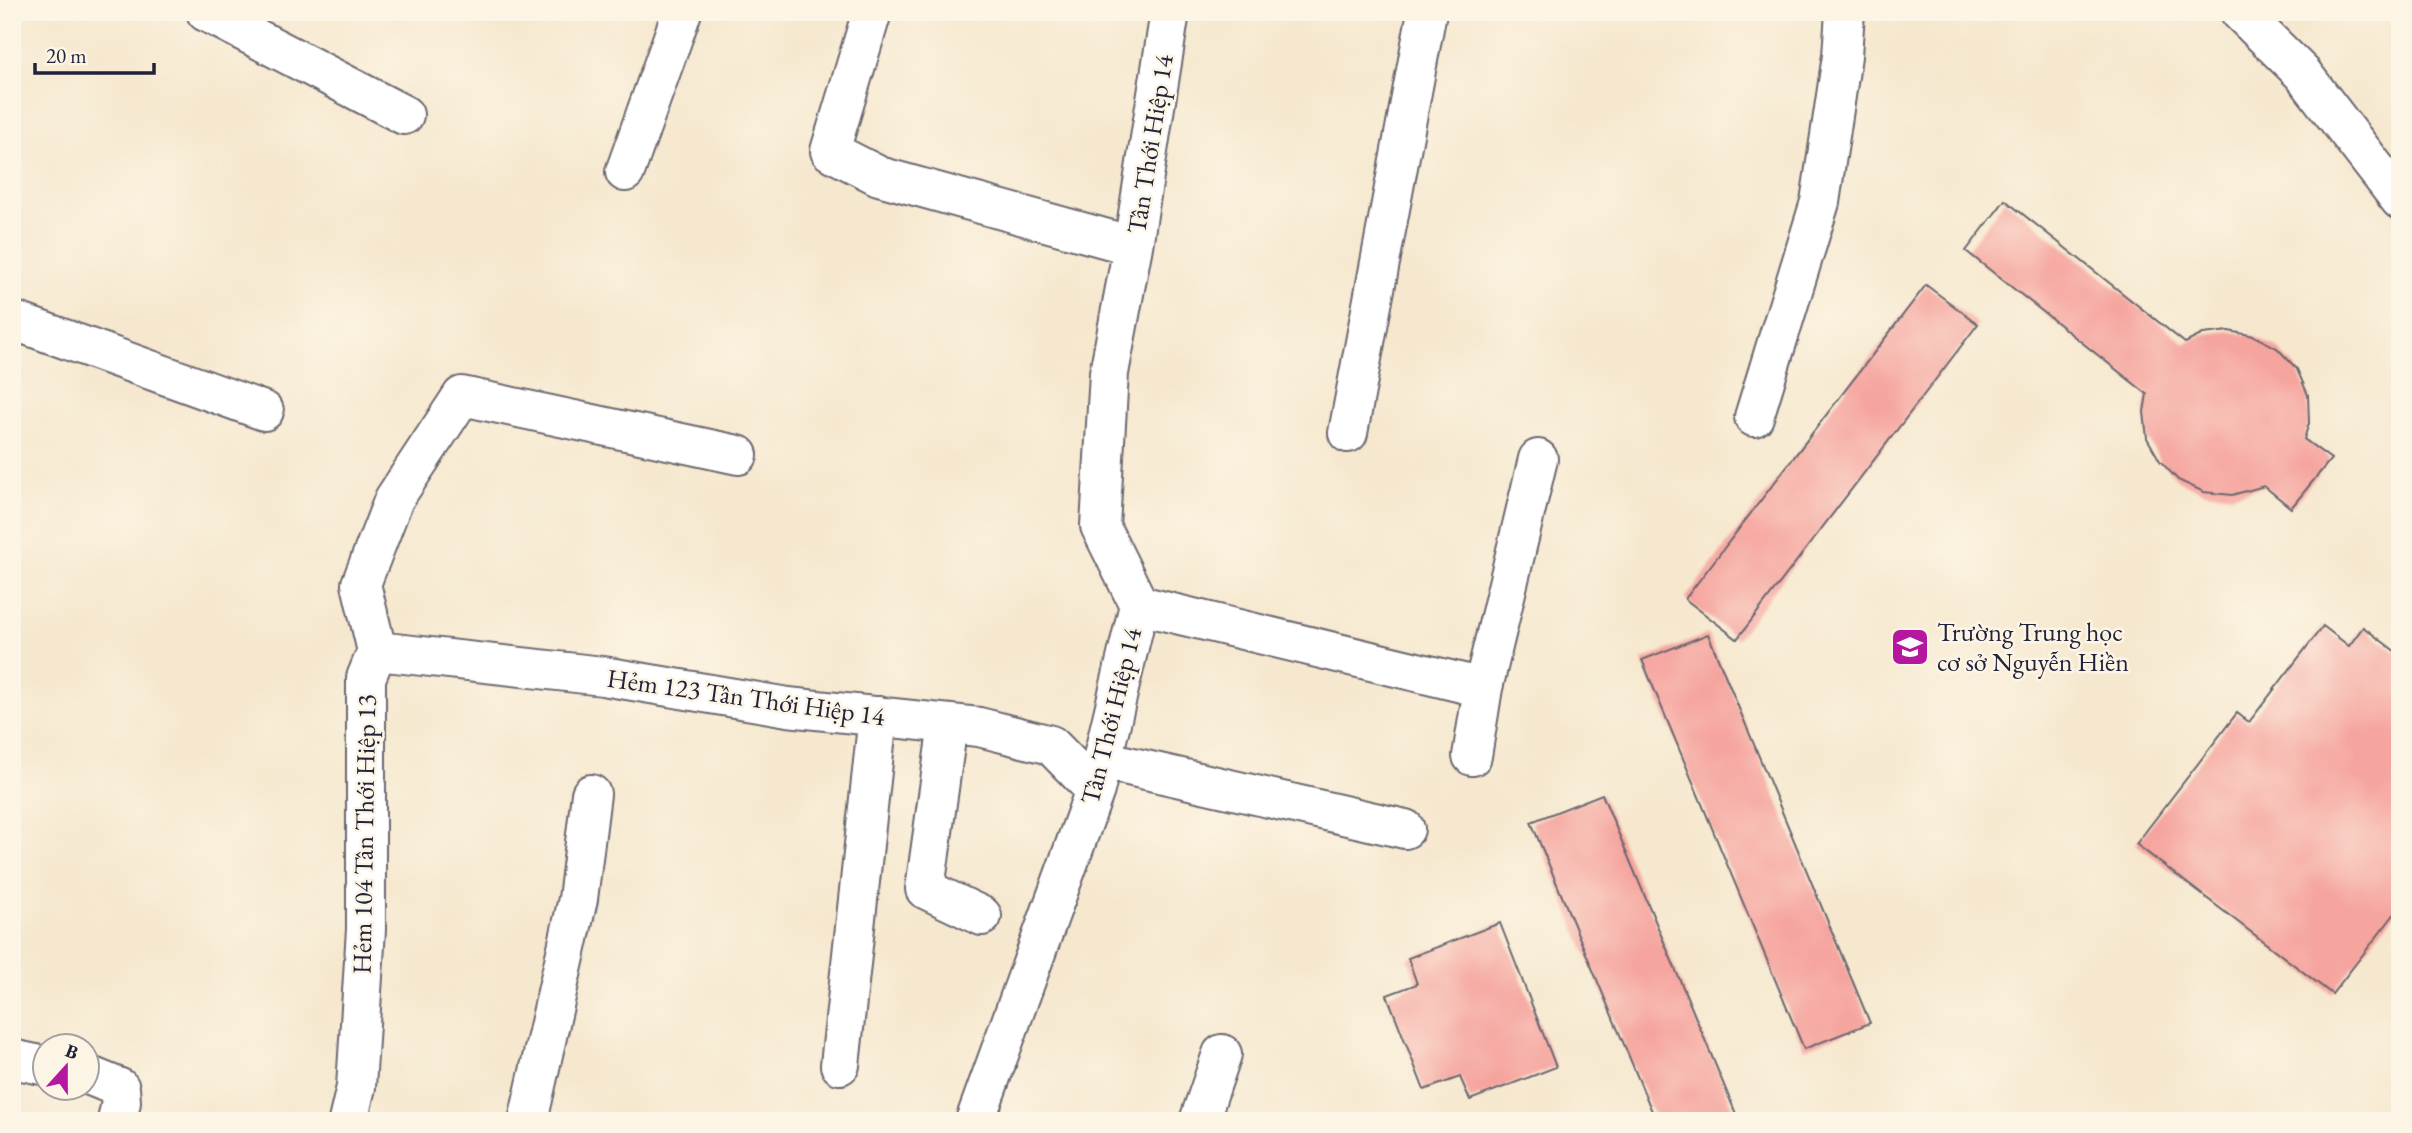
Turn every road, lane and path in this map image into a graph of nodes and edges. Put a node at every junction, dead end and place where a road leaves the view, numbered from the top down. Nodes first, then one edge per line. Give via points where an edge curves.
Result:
1 (206, 12) edge
2 (682, 12) edge
3 (872, 12) edge
4 (1170, 12) edge
5 (1427, 12) edge
6 (1845, 12) edge
7 (2240, 12) edge
8 (404, 115) dead end
9 (625, 172) dead end
10 (2398, 191) edge
11 (1133, 246) junction
12 (12, 320) edge
13 (264, 411) dead end
14 (1754, 417) dead end
15 (1348, 433) dead end
16 (738, 456) dead end
17 (1538, 459) dead end
18 (1139, 605) junction
19 (377, 651) junction
20 (1483, 688) junction
21 (878, 716) junction
22 (948, 724) junction
23 (1472, 756) dead end
24 (1098, 775) junction
25 (591, 794) dead end
26 (1405, 829) dead end
27 (982, 916) dead end
28 (1222, 1054) dead end
29 (12, 1059) edge
30 (32, 1063) edge
31 (840, 1065) dead end
32 (102, 1081) edge
33 (117, 1121) edge
34 (348, 1121) edge
35 (528, 1121) edge
36 (975, 1121) edge
37 (1199, 1121) edge

1 - 8 street
2 - 9 street
3 - 11 street via 830,151 879,176
4 - 11 street, Tân Thới Hiệp 14
5 - 15 street
6 - 14 street via 1820,202
7 - 10 street via 2303,74
11 - 18 street, Tân Thới Hiệp 14 via 1109,373 1100,526
12 - 13 street
16 - 19 street via 461,396 394,499 361,584
17 - 20 street
18 - 20 street
18 - 24 street, Tân Thới Hiệp 14
19 - 21 street, Hẻm 123 Tân Thới Hiệp 14 via 603,676 788,707
19 - 34 street, Hẻm 104 Tân Thới Hiệp 13 via 366,678 366,929 356,1087
20 - 23 street
21 - 22 street, Hẻm 123 Tân Thới Hiệp 14
21 - 31 street
22 - 24 street, Hẻm 123 Tân Thới Hiệp 14 via 1051,745
22 - 27 street via 925,889
24 - 26 street
24 - 36 street, Tân Thới Hiệp 14
25 - 35 street via 578,899
28 - 37 street
29 - 30 street
32 - 33 street via 120,1088

